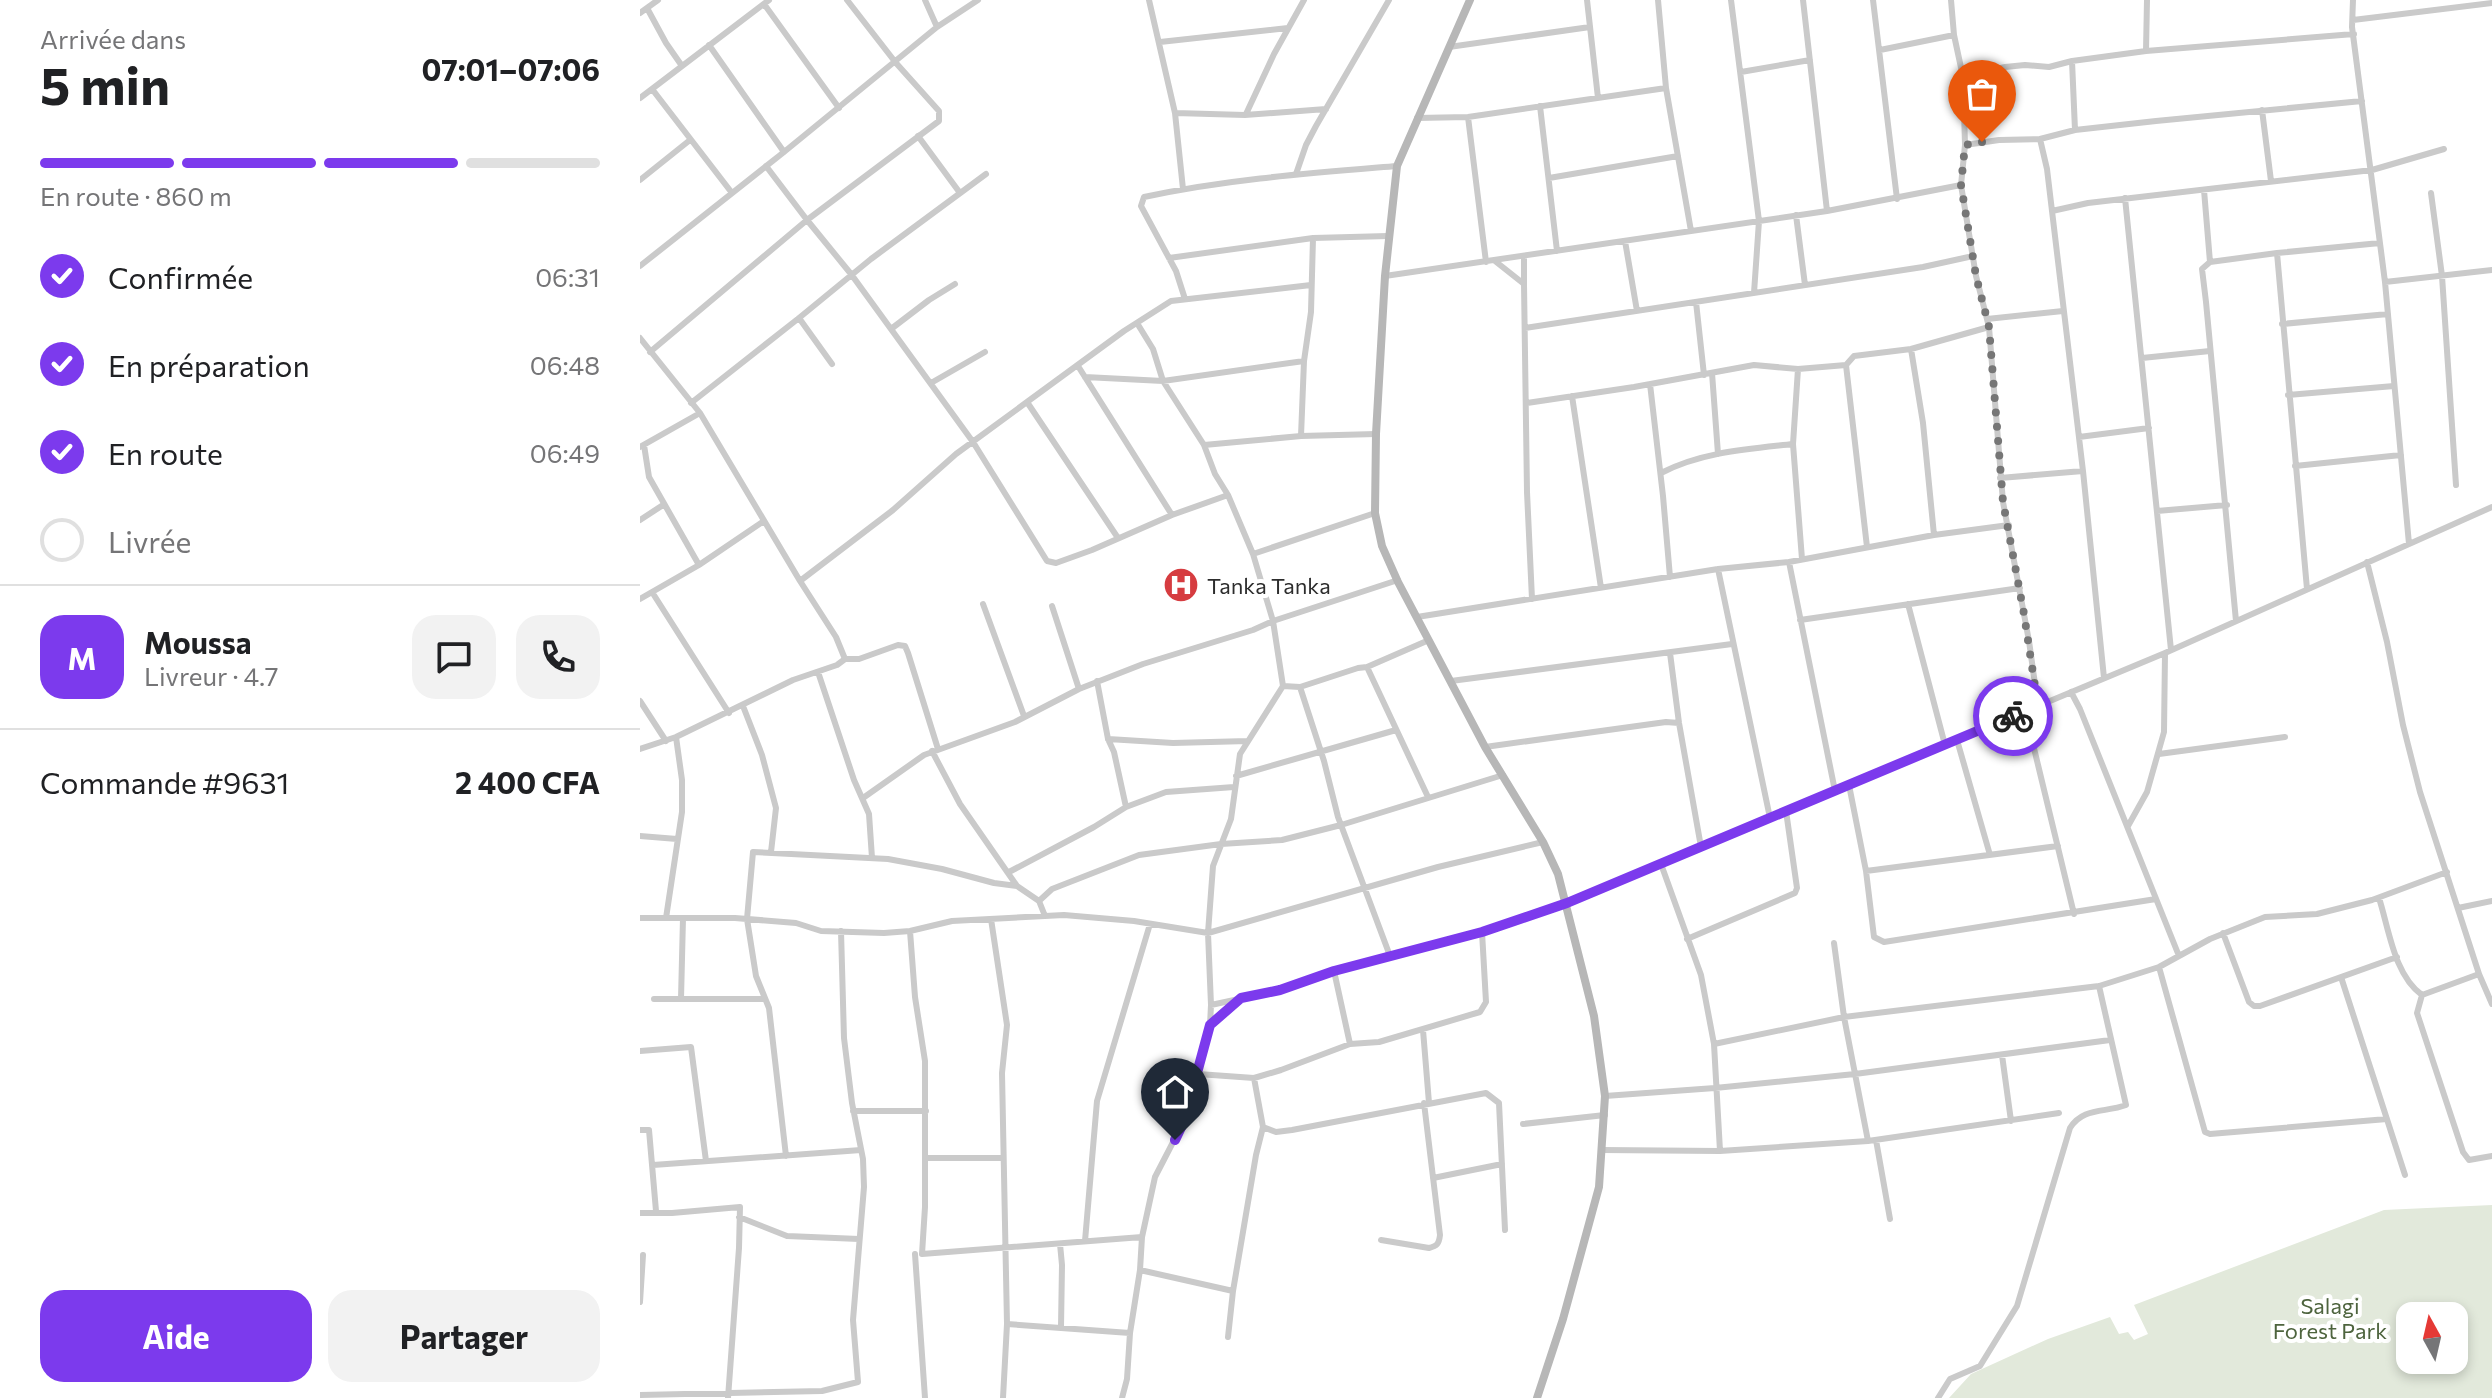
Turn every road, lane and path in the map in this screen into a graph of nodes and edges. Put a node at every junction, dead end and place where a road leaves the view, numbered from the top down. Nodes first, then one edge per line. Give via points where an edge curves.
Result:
1 (658, 0) edge
2 (847, 0) edge
3 (925, 0) edge
4 (978, 0) edge
5 (1149, 0) edge
6 (1304, 0) edge
7 (1389, 0) edge
8 (1470, 0) edge
9 (1587, 0) edge
10 (1658, 0) edge
11 (1731, 0) edge
12 (1803, 0) edge
13 (1873, 0) edge
14 (1951, 0) edge
15 (2147, 0) edge
16 (2353, 0) edge
17 (766, 2) edge
18 (2492, 3) edge
19 (647, 8) junction
20 (640, 13) edge
21 (2353, 20) junction
22 (937, 27) junction
23 (1590, 27) junction
24 (1288, 28) junction
25 (2354, 34) junction
26 (1954, 35) junction
27 (1160, 42) junction
28 (709, 45) junction
29 (1449, 47) junction
30 (1880, 50) junction
31 (2146, 51) junction
32 (1810, 60) junction
33 (2072, 61) junction
34 (896, 63) junction
35 (682, 66) junction
36 (1741, 72) junction
37 (1963, 77) junction
38 (1666, 88) junction
39 (652, 89) junction
40 (640, 98) edge
41 (1598, 98) junction
42 (2362, 101) junction
43 (1540, 106) junction
44 (839, 108) junction
45 (1326, 109) junction
46 (2262, 110) junction
47 (1175, 113) junction
48 (1245, 115) junction
49 (1468, 117) junction
50 (1417, 118) junction
51 (2075, 130) junction
52 (918, 136) junction
53 (2040, 139) junction
54 (690, 140) junction
55 (1965, 145) junction
56 (2444, 149) dead end
57 (784, 152) junction
58 (1678, 156) junction
59 (766, 166) junction
60 (1397, 166) junction
61 (2372, 170) junction
62 (986, 174) dead end
63 (1296, 174) junction
64 (1549, 178) junction
65 (640, 180) edge
66 (2271, 181) junction
67 (1961, 185) junction
68 (1183, 189) junction
69 (2204, 190) junction
70 (732, 193) junction
71 (960, 193) junction
72 (2431, 193) dead end
73 (2125, 198) junction
74 (1897, 199) junction
75 (1827, 211) junction
76 (2052, 211) junction
77 (1796, 215) junction
78 (807, 220) junction
79 (1759, 221) junction
80 (1691, 231) junction
81 (1388, 236) junction
82 (1313, 238) junction
83 (1625, 241) junction
84 (2380, 243) junction
85 (1557, 251) junction
86 (2277, 253) junction
87 (1524, 256) junction
88 (1973, 256) junction
89 (1169, 258) junction
90 (1490, 261) junction
91 (2210, 262) junction
92 (640, 266) edge
93 (2492, 270) edge
94 (851, 274) junction
95 (1385, 276) junction
96 (2442, 276) junction
97 (2385, 282) junction
98 (955, 284) dead end
99 (1524, 284) junction
100 (1311, 285) junction
101 (1805, 285) junction
102 (1754, 293) junction
103 (1185, 299) junction
104 (1696, 302) junction
105 (1637, 311) junction
106 (2063, 311) junction
107 (2388, 314) junction
108 (799, 318) junction
109 (1137, 323) junction
110 (1988, 323) junction
111 (2282, 324) junction
112 (1525, 328) junction
113 (891, 329) junction
114 (640, 338) edge
115 (1911, 349) junction
116 (2210, 351) junction
117 (650, 352) junction
118 (985, 352) dead end
119 (2142, 358) junction
120 (1304, 361) junction
121 (832, 364) dead end
122 (1846, 365) junction
123 (1078, 366) junction
124 (1798, 369) junction
125 (1708, 374) junction
126 (1085, 377) junction
127 (1163, 381) junction
128 (931, 383) junction
129 (1650, 384) junction
130 (2394, 386) junction
131 (2288, 395) junction
132 (1572, 396) junction
133 (1027, 402) junction
134 (691, 403) junction
135 (1527, 403) junction
136 (700, 413) junction
137 (2149, 428) junction
138 (1376, 434) junction
139 (1301, 436) junction
140 (2079, 437) junction
141 (973, 442) junction
142 (1793, 444) junction
143 (1204, 445) junction
144 (642, 446) edge
145 (1718, 454) junction
146 (2401, 455) junction
147 (2295, 466) junction
148 (2083, 471) junction
149 (1661, 473) junction
150 (2000, 478) junction
151 (2456, 485) dead end
152 (1228, 495) junction
153 (663, 505) junction
154 (2227, 505) junction
155 (2492, 507) edge
156 (2157, 511) junction
157 (1375, 513) junction
158 (1172, 515) junction
159 (640, 520) edge
160 (764, 521) junction
161 (2009, 525) junction
162 (1934, 535) junction
163 (1118, 538) junction
164 (2409, 544) junction
165 (1867, 547) junction
166 (1253, 554) junction
167 (1802, 559) junction
168 (1789, 562) junction
169 (2367, 562) junction
170 (699, 565) junction
171 (1718, 569) junction
172 (1670, 577) junction
173 (1398, 580) junction
174 (800, 581) junction
175 (1601, 588) junction
176 (2020, 588) junction
177 (2307, 589) junction
178 (652, 592) junction
179 (640, 599) edge
180 (1532, 599) junction
181 (983, 604) dead end
182 (1908, 604) junction
183 (1052, 606) dead end
184 (1417, 617) junction
185 (1800, 620) junction
186 (1273, 621) junction
187 (2236, 621) junction
188 (1429, 640) junction
189 (1732, 644) junction
190 (2168, 651) junction
191 (1670, 653) junction
192 (845, 659) junction
193 (1367, 667) junction
194 (818, 672) junction
195 (2104, 678) junction
196 (1097, 681) junction
197 (1451, 681) junction
198 (1283, 686) junction
199 (1300, 687) junction
200 (1079, 689) junction
201 (2071, 692) junction
202 (640, 701) edge
203 (743, 706) junction
204 (2038, 706) junction
205 (2025, 711) junction
206 (729, 713) junction
207 (1024, 716) junction
208 (1679, 723) junction
209 (1396, 730) junction
210 (676, 737) junction
211 (2285, 737) dead end
212 (1108, 739) junction
213 (1957, 740) junction
214 (666, 741) junction
215 (1248, 741) junction
216 (1945, 745) junction
217 (1485, 747) junction
218 (640, 749) edge
219 (935, 750) junction
220 (1321, 751) junction
221 (2159, 754) junction
222 (1503, 775) junction
223 (1236, 776) junction
224 (1849, 785) junction
225 (1234, 787) junction
226 (1835, 791) junction
227 (1428, 797) junction
228 (863, 798) junction
229 (1126, 807) junction
230 (1786, 811) junction
231 (1770, 818) junction
232 (1341, 825) junction
233 (2128, 827) junction
234 (640, 836) edge
235 (677, 839) junction
236 (1543, 842) junction
237 (1221, 844) junction
238 (2058, 846) junction
239 (1701, 847) junction
240 (771, 852) junction
241 (1990, 855) junction
242 (872, 858) junction
243 (1661, 864) junction
244 (1866, 871) junction
245 (1009, 872) junction
246 (2447, 872) junction
247 (1017, 886) junction
248 (1364, 889) junction
249 (2379, 898) junction
250 (2156, 899) junction
251 (1039, 901) junction
252 (2492, 901) edge
253 (1567, 903) junction
254 (2458, 908) junction
255 (2074, 914) junction
256 (1045, 916) junction
257 (640, 918) edge
258 (666, 918) junction
259 (683, 918) junction
260 (747, 919) junction
261 (991, 919) junction
262 (1150, 924) junction
263 (841, 931) junction
264 (910, 931) junction
265 (1482, 932) junction
266 (1208, 933) junction
267 (2223, 933) junction
268 (1687, 939) junction
269 (1834, 943) dead end
270 (1390, 956) junction
271 (2179, 956) junction
272 (2397, 957) junction
273 (2159, 967) junction
274 (1334, 971) junction
275 (2479, 974) junction
276 (2341, 977) junction
277 (2099, 986) junction
278 (2422, 995) junction
279 (1241, 998) junction
280 (654, 999) dead end
281 (681, 999) junction
282 (765, 999) junction
283 (2492, 1004) edge
284 (1211, 1005) junction
285 (1844, 1017) junction
286 (1210, 1025) junction
287 (1423, 1030) junction
288 (2110, 1040) junction
289 (1350, 1044) junction
290 (1714, 1044) junction
291 (640, 1051) edge
292 (2002, 1055) junction
293 (1198, 1074) junction
294 (1855, 1074) junction
295 (1254, 1078) junction
296 (1715, 1088) junction
297 (1605, 1096) junction
298 (1427, 1103) junction
299 (853, 1111) junction
300 (926, 1111) junction
301 (2059, 1113) dead end
302 (1605, 1115) junction
303 (2387, 1119) junction
304 (2011, 1121) junction
305 (1523, 1124) dead end
306 (1263, 1127) junction
307 (640, 1130) edge
308 (1872, 1141) junction
309 (861, 1150) junction
310 (1602, 1150) junction
311 (1720, 1151) junction
312 (786, 1156) junction
313 (2492, 1156) edge
314 (925, 1158) junction
315 (1003, 1158) junction
316 (706, 1161) junction
317 (1502, 1164) junction
318 (653, 1165) junction
319 (2405, 1175) dead end
320 (1433, 1178) junction
321 (656, 1211) junction
322 (640, 1213) edge
323 (739, 1217) junction
324 (1890, 1219) dead end
325 (1505, 1230) dead end
326 (1142, 1237) junction
327 (859, 1239) junction
328 (1381, 1240) dead end
329 (1085, 1241) junction
330 (1060, 1244) junction
331 (1005, 1248) junction
332 (915, 1254) dead end
333 (643, 1255) dead end
334 (1140, 1270) junction
335 (1233, 1291) junction
336 (640, 1302) edge
337 (1007, 1324) junction
338 (1061, 1327) junction
339 (1130, 1333) junction
340 (1228, 1337) dead end
341 (822, 1394) edge
342 (640, 1395) edge
343 (728, 1395) edge
344 (777, 1395) edge
345 (925, 1398) edge
346 (1003, 1398) edge
347 (1122, 1398) edge
348 (1537, 1398) edge
349 (1938, 1398) edge

1 - 19 street
2 - 34 street
3 - 22 street
4 - 22 street
5 - 27 street
6 - 24 street
7 - 45 street
8 - 29 street
9 - 23 street
10 - 38 street
11 - 36 street
12 - 32 street
13 - 30 street
14 - 26 street
15 - 31 street
16 - 21 street
17 - 28 street
17 - 44 street
18 - 21 street
19 - 20 street
19 - 35 street
21 - 25 street
22 - 34 street
23 - 29 street
23 - 41 street
24 - 27 street
24 - 48 street
25 - 31 street
25 - 42 street
26 - 30 street
26 - 37 street
27 - 47 street
28 - 35 street
28 - 57 street
29 - 50 street
30 - 74 street
31 - 33 street
32 - 36 street
32 - 75 street
33 - 37 street
33 - 51 street
34 - 44 street
34 - 52 street via 941,115
35 - 39 street
36 - 79 street
37 - 55 street
38 - 41 street
38 - 58 street
39 - 40 street
39 - 54 street
41 - 43 street
42 - 46 street
42 - 61 street
43 - 49 street
43 - 64 street
44 - 57 street
45 - 48 street
45 - 63 street
46 - 51 street
46 - 66 street
47 - 48 street
47 - 68 street
49 - 50 street
49 - 90 street
50 - 60 street
51 - 53 street
52 - 71 street
52 - 78 street
53 - 55 street
53 - 76 street
54 - 65 street
54 - 70 street
55 - 67 street
56 - 61 street
57 - 59 street
58 - 64 street
58 - 80 street
59 - 70 street
59 - 78 street
60 - 63 street
60 - 81 street
61 - 66 street
61 - 84 street
62 - 71 street
63 - 68 street
64 - 85 street
66 - 69 street
67 - 74 street
67 - 88 street
68 - 89 street via 1144,197 1141,206
69 - 73 street
69 - 91 street
70 - 92 street
71 - 94 street
72 - 96 street
73 - 76 street
73 - 119 street
74 - 75 street
75 - 77 street
76 - 106 street
77 - 79 street
77 - 101 street
78 - 94 street
78 - 117 street
79 - 80 street
79 - 102 street
80 - 83 street
81 - 82 street
81 - 95 street
82 - 89 street
82 - 100 street
83 - 85 street
83 - 105 street
84 - 86 street
84 - 97 street
85 - 87 street
86 - 91 street
86 - 111 street
87 - 90 street
87 - 99 street
88 - 101 street
88 - 110 street
89 - 103 street
90 - 95 street
90 - 99 street
91 - 116 street via 2202,269
93 - 96 street
94 - 108 street
94 - 113 street
95 - 138 street
96 - 97 street
96 - 151 street
97 - 107 street
98 - 113 street
99 - 112 street
100 - 103 street
100 - 120 street
101 - 102 street
102 - 104 street
103 - 109 street via 1171,301
104 - 105 street
104 - 125 street
105 - 112 street
106 - 110 street
106 - 140 street
107 - 111 street
107 - 130 street
108 - 121 street
108 - 134 street
109 - 123 street
109 - 127 street
110 - 115 street
110 - 150 street
111 - 131 street
112 - 135 street
113 - 128 street
114 - 117 street
115 - 122 street via 1854,356
115 - 162 street
116 - 119 street
116 - 154 street
117 - 134 street
118 - 128 street
119 - 137 street
120 - 127 street
120 - 139 street
122 - 124 street
122 - 165 street
123 - 126 street
123 - 133 street
124 - 125 street via 1754,365
124 - 142 street
125 - 129 street
125 - 145 street
126 - 127 street
126 - 158 street
127 - 143 street
128 - 141 street
129 - 132 street
129 - 149 street
130 - 131 street
130 - 146 street
131 - 147 street
132 - 135 street
132 - 175 street
133 - 141 street
133 - 163 street
134 - 136 street
135 - 180 street
136 - 144 street
136 - 160 street
137 - 140 street
137 - 156 street
138 - 139 street
138 - 157 street
139 - 143 street
140 - 148 street
141 - 163 street via 1051,564
141 - 174 street
142 - 145 street
142 - 167 street
143 - 152 street
144 - 153 street
145 - 149 street
146 - 147 street
146 - 164 street
147 - 177 street
148 - 150 street
148 - 195 street
149 - 172 street
150 - 161 street
152 - 158 street
152 - 166 street
153 - 159 street
153 - 170 street
154 - 156 street
154 - 187 street
155 - 164 street
156 - 190 street
157 - 166 street
157 - 173 street via 1382,546
158 - 163 street
160 - 170 street
160 - 174 street
161 - 162 street
161 - 176 street
162 - 165 street
164 - 169 street
165 - 167 street
166 - 186 street
167 - 168 street
168 - 171 street
168 - 185 street
169 - 177 street
169 - 246 street via 2413,766
170 - 178 street
171 - 172 street
171 - 189 street
172 - 175 street
173 - 184 street
173 - 186 street
174 - 192 street
175 - 180 street
176 - 182 street
176 - 204 street
177 - 187 street
178 - 179 street
178 - 206 street
180 - 184 street
181 - 207 street
182 - 185 street
182 - 216 street
183 - 200 street
184 - 188 street
185 - 226 street
186 - 196 street
186 - 198 street
187 - 190 street
188 - 193 street
188 - 197 street
189 - 191 street
189 - 231 street
190 - 195 street
190 - 221 street
191 - 197 street
191 - 208 street
192 - 194 street
192 - 219 street via 905,646
193 - 199 street
193 - 209 street
194 - 203 street
194 - 228 street
195 - 201 street
196 - 200 street
196 - 212 street
197 - 217 street
198 - 199 street
198 - 215 street
199 - 220 street
200 - 207 street
201 - 204 street
201 - 233 street
202 - 214 street
203 - 206 street
203 - 240 street via 776,808
204 - 205 street
205 - 213 street
205 - 238 street
206 - 210 street
207 - 219 street
208 - 217 street
208 - 239 street
209 - 220 street
209 - 227 street
210 - 214 street
210 - 235 street via 682,780
211 - 221 street
212 - 215 street
212 - 229 street
213 - 216 street
213 - 241 street
214 - 218 street
215 - 223 street
216 - 224 street
217 - 222 street
219 - 228 street
219 - 245 street via 960,804
220 - 223 street
220 - 232 street
221 - 233 street
222 - 227 street
222 - 236 street
223 - 225 street
224 - 226 street
224 - 244 street
225 - 229 street via 1166,792
225 - 237 street via 1231,819
226 - 230 street
227 - 232 street
228 - 242 street
229 - 245 street
230 - 231 street
230 - 268 street via 1795,893
231 - 239 street
232 - 237 street via 1282,840
232 - 248 street
233 - 250 street
234 - 235 street
235 - 258 street
236 - 248 street
236 - 253 street
237 - 251 street via 1139,855 1052,889
237 - 266 street via 1213,866
238 - 241 street
238 - 255 street
239 - 243 street
240 - 242 street
240 - 260 street via 753,852
241 - 244 street
242 - 247 street
243 - 253 street
243 - 268 street
244 - 255 street via 1874,937 1884,942
245 - 247 street
246 - 249 street
246 - 254 street
247 - 251 street
248 - 266 street
248 - 270 street
249 - 267 street via 2317,914 2265,917
249 - 272 street
250 - 255 street
250 - 271 street
251 - 256 street
252 - 254 street
253 - 265 street
253 - 297 street via 1594,1016
254 - 275 street
256 - 261 street
256 - 262 street
257 - 258 street
258 - 259 street
259 - 260 street
259 - 281 street
260 - 263 street
260 - 282 street
261 - 264 street
261 - 315 street via 1007,1025
262 - 266 street
262 - 329 street via 1097,1101
263 - 264 street
263 - 299 street via 844,1038
264 - 300 street
265 - 270 street
265 - 287 street via 1485,1007
266 - 284 street
267 - 271 street
267 - 276 street via 2254,1006
268 - 290 street via 1701,975
269 - 285 street
270 - 274 street
271 - 273 street
272 - 276 street
272 - 278 street via 2405,979
273 - 277 street
273 - 303 street via 2205,1132
274 - 279 street
274 - 289 street
275 - 278 street
275 - 283 street
276 - 303 street
277 - 285 street
277 - 288 street
278 - 313 street via 2417,1013 2463,1152 2469,1160
279 - 284 street
279 - 286 street
280 - 281 street
281 - 282 street
282 - 312 street
284 - 286 street
285 - 290 street
285 - 294 street
286 - 293 street
287 - 289 street
287 - 298 street
288 - 292 street
288 - 349 street via 2126,1105 2076,1118 2017,1306 1980,1366 1950,1379
289 - 295 street
290 - 296 street
291 - 316 street via 691,1047
292 - 294 street
292 - 304 street
293 - 295 street
293 - 326 street via 1184,1121 1155,1177
294 - 296 street
294 - 308 street
295 - 306 street
296 - 297 street
296 - 311 street
297 - 302 street
298 - 306 street via 1292,1130
298 - 317 street via 1493,1096 1499,1103
298 - 320 street
299 - 300 street
299 - 309 street
300 - 314 street
301 - 304 street
302 - 305 street
302 - 310 street
303 - 319 street
304 - 308 street
306 - 335 street
307 - 318 street via 649,1130
308 - 311 street
308 - 324 street
309 - 312 street
309 - 327 street
310 - 311 street
310 - 348 street via 1599,1187
312 - 316 street
314 - 315 street
314 - 331 street via 922,1254
315 - 331 street
316 - 318 street
317 - 320 street
317 - 325 street
318 - 321 street
320 - 328 street via 1440,1235 1436,1246
321 - 322 street
321 - 323 street via 740,1207
323 - 327 street via 787,1236
323 - 343 street
326 - 329 street
326 - 334 street
327 - 341 street via 853,1320 858,1382
329 - 330 street
330 - 331 street
330 - 338 street
331 - 337 street
332 - 345 street
333 - 336 street
334 - 335 street
334 - 339 street
335 - 340 street
337 - 338 street
337 - 346 street
338 - 339 street
339 - 347 street
341 - 344 street
342 - 343 street
343 - 344 street

